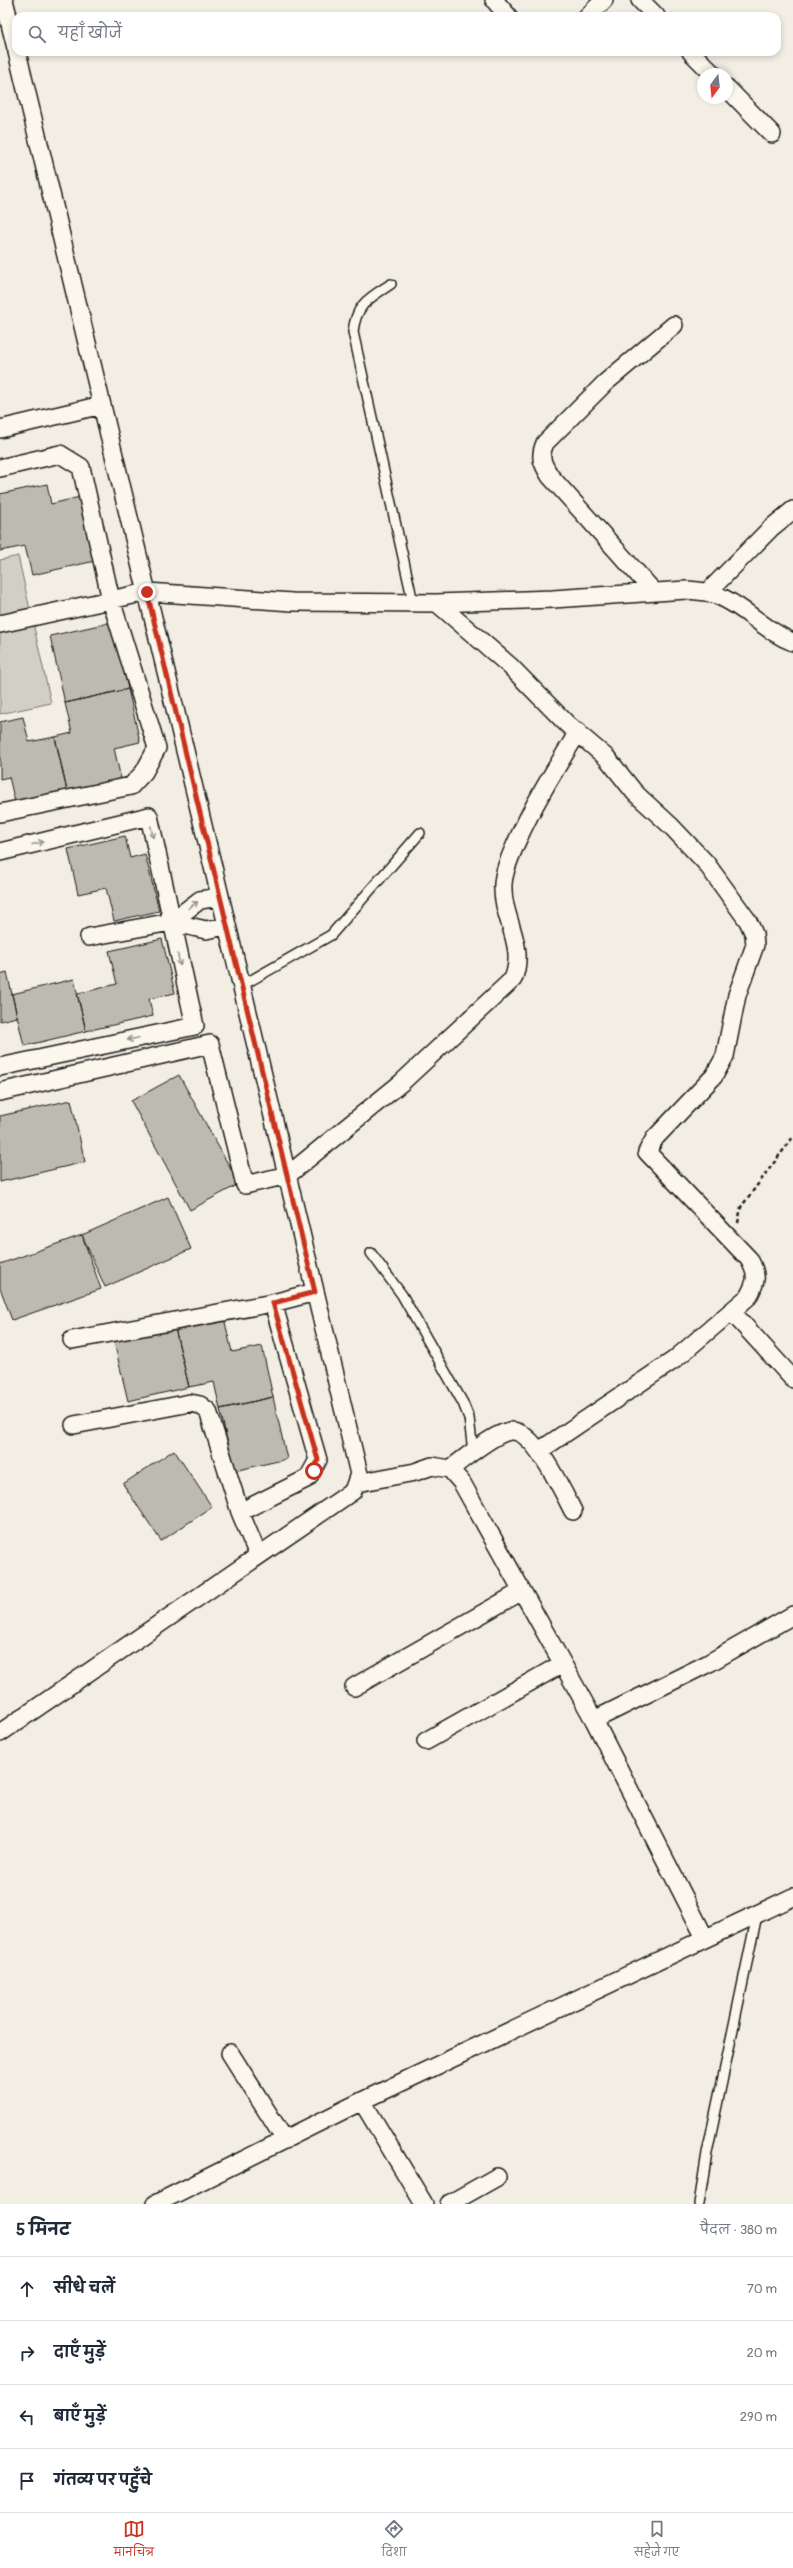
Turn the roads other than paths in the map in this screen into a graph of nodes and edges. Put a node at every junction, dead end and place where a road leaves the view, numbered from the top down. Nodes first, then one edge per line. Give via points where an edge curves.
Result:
1 (4, 0) edge
2 (494, 0) edge
3 (604, 0) edge
4 (640, 0) edge
5 (504, 12) edge
6 (592, 12) edge
7 (652, 12) edge
8 (12, 32) edge
9 (18, 56) edge
10 (696, 56) edge
11 (707, 68) edge
12 (733, 94) edge
13 (772, 134) dead end
14 (391, 284) dead end
15 (674, 325) dead end
16 (102, 405) junction
17 (0, 429) edge
18 (0, 468) edge
19 (793, 510) edge
20 (147, 592) junction
21 (654, 592) junction
22 (708, 592) junction
23 (111, 600) junction
24 (412, 602) junction
25 (437, 603) junction
26 (0, 624) edge
27 (793, 642) edge
28 (578, 732) junction
29 (0, 813) edge
30 (420, 833) dead end
31 (0, 852) edge
32 (219, 897) junction
33 (171, 922) junction
34 (226, 926) junction
35 (89, 937) dead end
36 (242, 986) junction
37 (0, 1067) edge
38 (0, 1092) edge
39 (288, 1175) junction
40 (371, 1252) dead end
41 (315, 1292) junction
42 (273, 1303) junction
43 (731, 1311) junction
44 (72, 1340) dead end
45 (793, 1379) edge
46 (74, 1425) dead end
47 (539, 1451) junction
48 (474, 1452) junction
49 (450, 1469) junction
50 (357, 1483) junction
51 (574, 1511) dead end
52 (240, 1512) junction
53 (258, 1555) junction
54 (522, 1591) junction
55 (793, 1614) edge
56 (562, 1664) junction
57 (354, 1687) dead end
58 (594, 1720) junction
59 (0, 1733) edge
60 (426, 1741) dead end
61 (793, 1897) edge
62 (757, 1915) junction
63 (705, 1938) junction
64 (230, 2053) dead end
65 (362, 2101) junction
66 (285, 2140) junction
67 (497, 2177) dead end
68 (155, 2204) edge
69 (424, 2204) edge
70 (449, 2204) edge
71 (699, 2204) edge

1 - 8 street
2 - 5 street
3 - 6 street
4 - 7 street
9 - 16 street
10 - 11 street
12 - 13 street
14 - 24 lane via 358,308 353,332
15 - 21 street via 605,383 545,443 540,452 541,462 550,476
16 - 17 street
16 - 20 street
18 - 23 street via 60,454 81,467
19 - 22 street via 771,528
20 - 23 street
20 - 24 street via 292,602
20 - 32 street
21 - 22 street
21 - 25 street
22 - 27 street via 726,599 781,638
23 - 26 street
23 - 29 street via 157,748 144,772 131,786
24 - 25 street
25 - 28 street via 510,666
28 - 39 street via 533,805 508,862 503,884 505,903 518,953 518,966 513,979 402,1083
28 - 43 street via 607,758 635,793 706,863 748,921 754,934 755,944 737,995 725,1056 714,1076 655,1138 647,1152 734,1242 756,1272 755,1285 748,1297
30 - 36 lane via 331,935
31 -> 33 street via 149,816
33 -> 32 street via 200,900
32 - 34 street
33 - 34 street via 206,930
33 - 35 street
33 -> 37 street via 195,1026
34 - 36 street
36 - 39 street
38 - 39 street via 210,1044 246,1186
39 - 41 street
40 - 48 lane via 402,1295 463,1403 469,1418
41 - 42 street
41 - 50 street via 359,1474
42 - 44 street
42 - 52 street via 318,1460 308,1478
43 - 45 street
43 - 47 street via 674,1360
46 - 52 street via 190,1404 200,1405 208,1411
47 - 48 street via 522,1433 511,1431 500,1434
47 - 51 street
48 - 49 street
49 - 50 street via 432,1466 415,1472
49 - 54 street via 462,1483
50 - 53 street via 353,1491
52 - 53 street
53 - 59 street
54 - 56 street
54 - 57 street
55 - 58 street via 709,1663
56 - 58 street
56 - 60 street
58 - 63 street
61 - 62 street
62 - 63 street
62 - 71 lane via 707,2153
63 - 65 street
64 - 66 street
65 - 66 street
65 - 69 street
66 - 68 street
67 - 70 street

